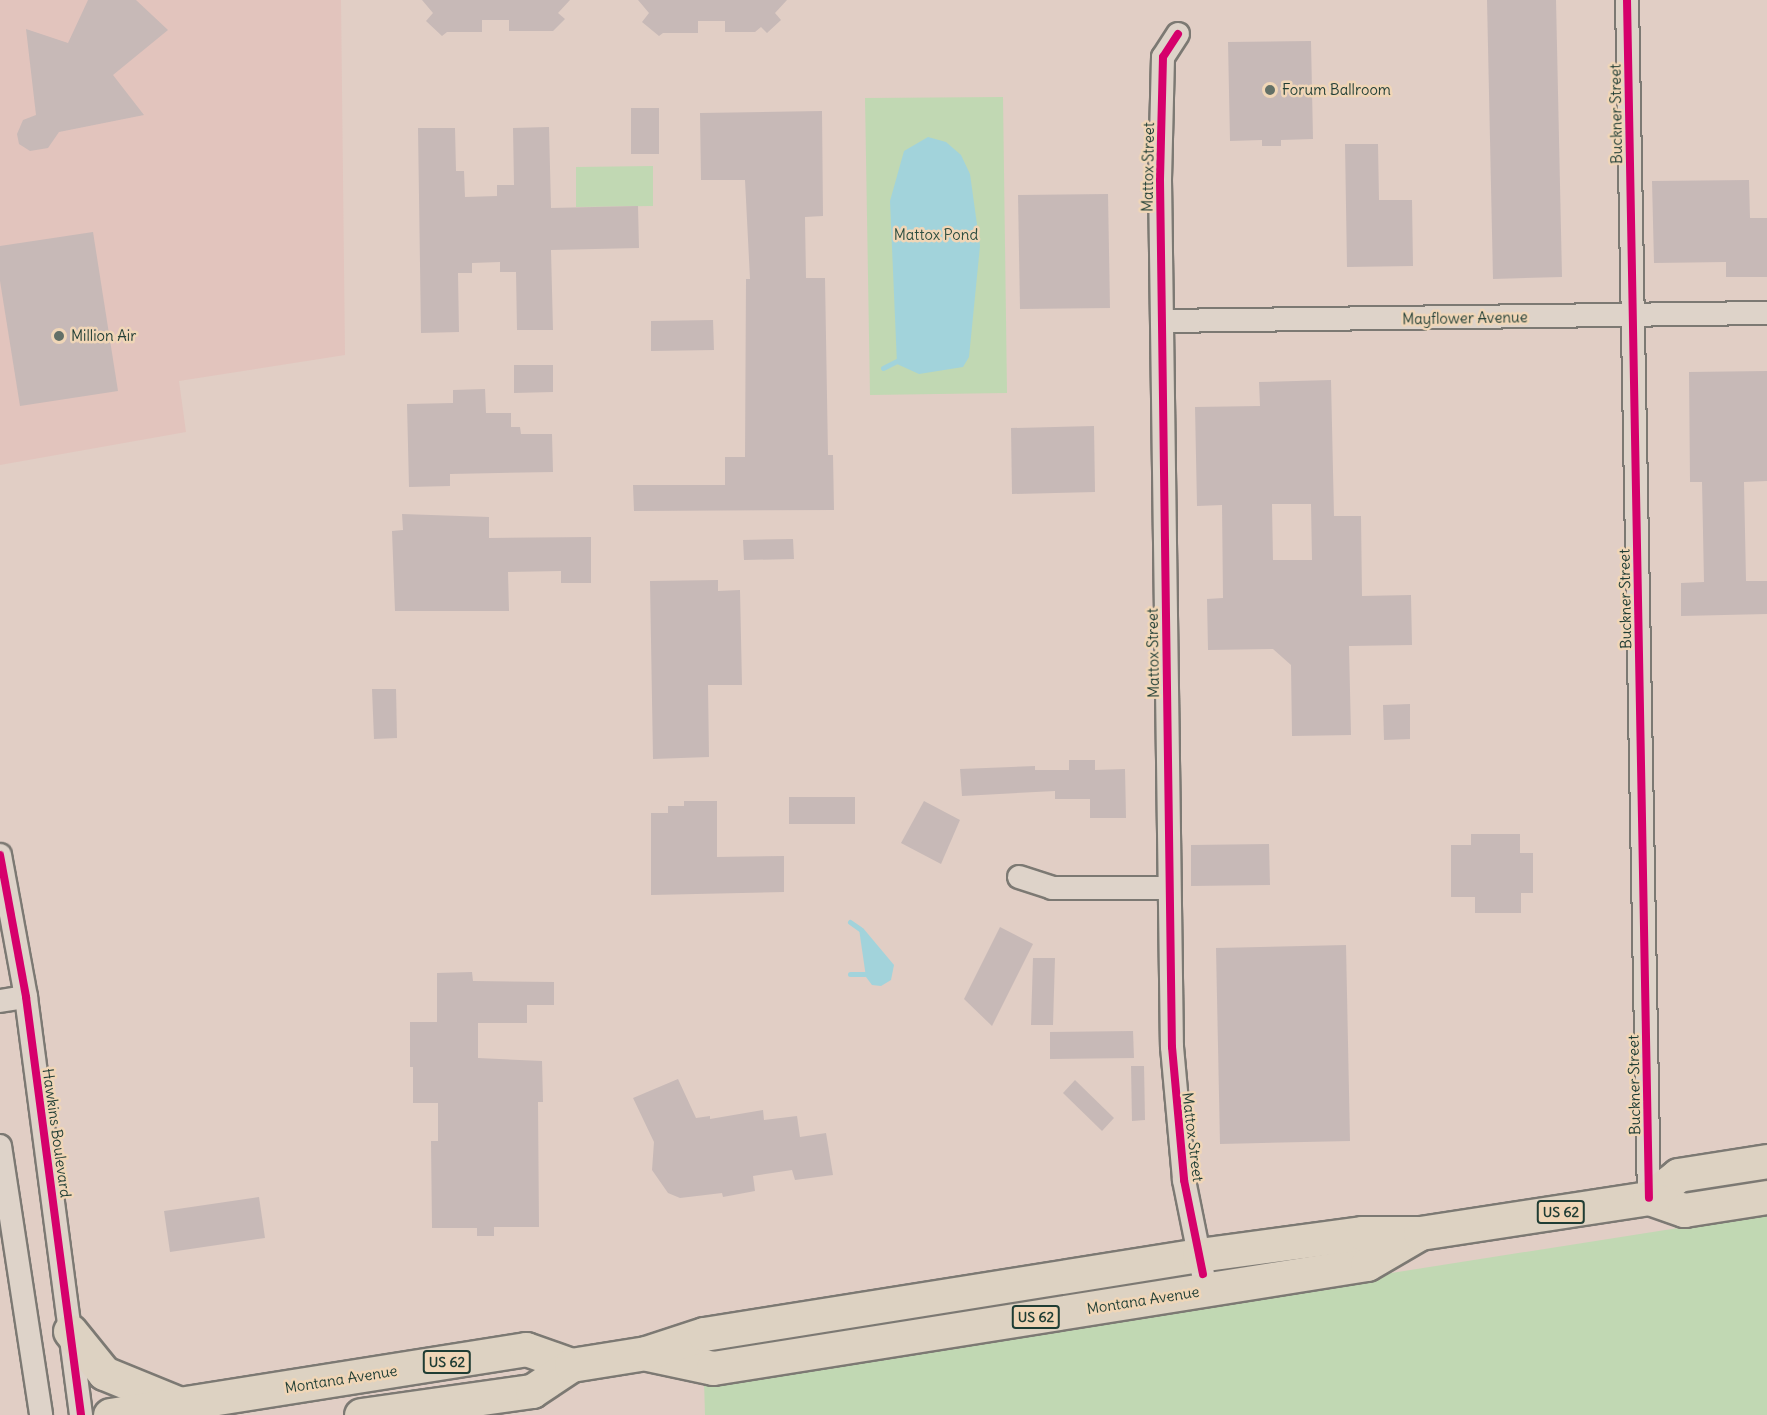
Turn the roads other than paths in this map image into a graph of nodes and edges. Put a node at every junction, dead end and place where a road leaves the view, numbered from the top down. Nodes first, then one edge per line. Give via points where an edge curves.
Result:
1 (1627, 0) edge
2 (1178, 34) dead end
3 (1767, 313) edge
4 (1633, 315) junction
5 (1162, 321) junction
6 (0, 855) edge
7 (1019, 877) dead end
8 (1169, 888) junction
9 (26, 997) junction
10 (0, 1001) edge
11 (0, 1146) edge
12 (1767, 1161) edge
13 (1767, 1197) edge
14 (1649, 1198) junction
15 (1413, 1238) junction
16 (1201, 1264) junction
17 (70, 1330) junction
18 (656, 1356) junction
19 (570, 1365) junction
20 (182, 1405) junction
21 (41, 1415) edge
22 (81, 1415) edge
23 (110, 1415) edge
24 (361, 1415) edge

1 - 4 street, Buckner Street
2 - 5 street, Mattox Street via 1163,57
3 - 4 street, Mayflower Avenue
4 - 5 street, Mayflower Avenue
4 - 14 street, Buckner Street
5 - 8 street, Mattox Street
6 - 9 street, Hawkins Boulevard
7 - 8 street via 1052,888
8 - 16 street, Mattox Street via 1176,1115
9 - 10 street
9 - 17 street, Hawkins Boulevard
11 - 21 street
12 - 14 highway, Montana Avenue / US 62 via 1678,1175
13 - 14 highway, Montana Avenue / US 62 via 1684,1210
14 - 15 highway, Montana Avenue / US 62
15 - 16 highway, Montana Avenue
15 - 18 highway, Montana Avenue / US 62 via 1367,1264 713,1368
16 - 18 highway, Montana Avenue / US 62 via 704,1334
17 - 20 highway via 104,1373
17 - 22 street, Hawkins Boulevard
18 - 19 highway, Montana Avenue / US 62
19 - 20 highway, Montana Avenue / US 62 via 526,1349
19 - 24 highway, Montana Avenue / US 62 via 532,1391
20 - 23 highway, Montana Avenue / US 62

